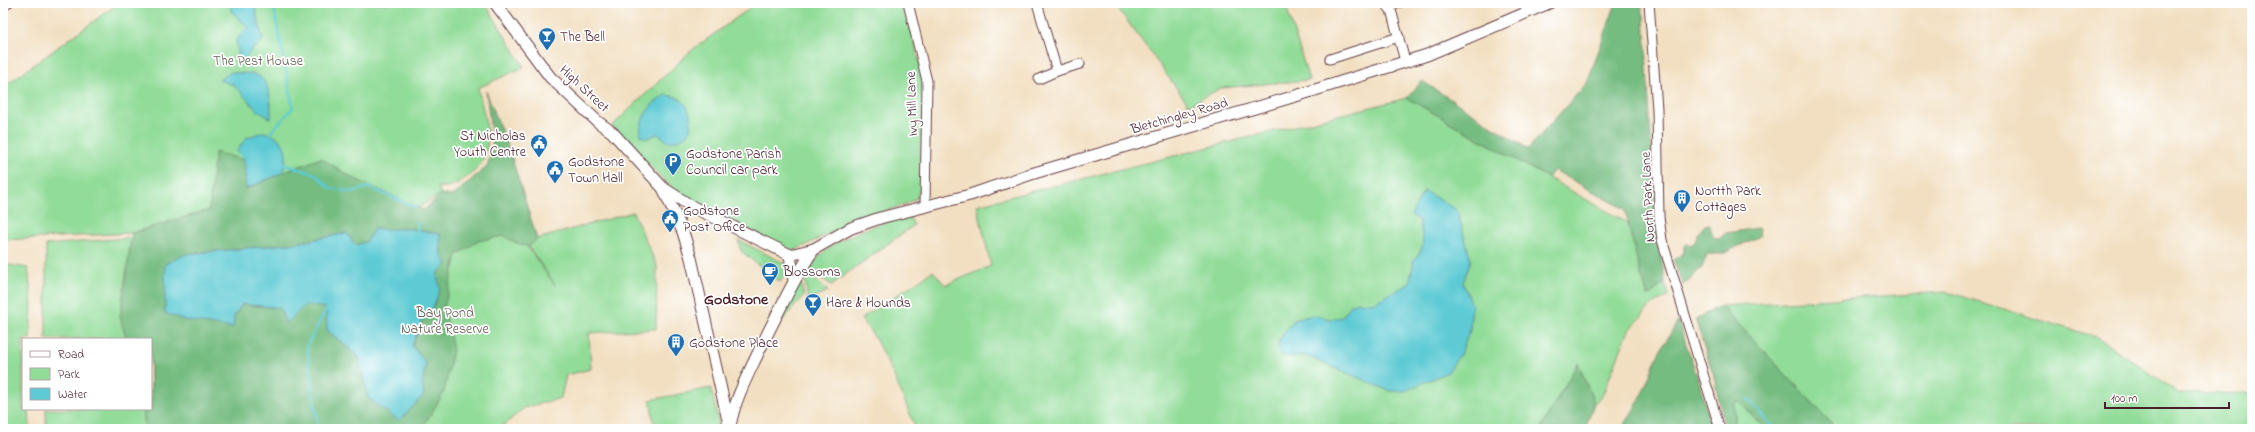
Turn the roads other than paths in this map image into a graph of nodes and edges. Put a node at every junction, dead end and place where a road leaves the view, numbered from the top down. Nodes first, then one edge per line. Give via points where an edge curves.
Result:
1 (8, 3) edge
2 (495, 3) edge
3 (908, 3) edge
4 (1037, 3) edge
5 (1399, 3) edge
6 (1549, 3) edge
7 (1649, 3) edge
8 (1387, 5) edge
9 (3, 7) edge
10 (1399, 37) junction
11 (1330, 59) dead end
12 (1405, 61) junction
13 (1080, 64) dead end
14 (1056, 71) junction
15 (1039, 79) dead end
16 (663, 188) junction
17 (691, 206) junction
18 (925, 206) junction
19 (678, 221) junction
20 (814, 249) junction
21 (790, 255) junction
22 (794, 281) junction
23 (721, 392) junction
24 (737, 398) junction
25 (730, 429) edge
26 (1720, 429) edge

1 - 9 street
2 - 16 main road, High Street via 550,77 612,132
3 - 18 street, Ivy Mill Lane via 927,81
4 - 14 street
5 - 8 street
6 - 12 main road, Bletchingley Road via 1530,13
7 - 26 street, North Park Lane via 1657,109 1659,217 1662,240
8 - 10 street
10 - 11 street
10 - 12 street
12 - 18 main road, Bletchingley Road via 1292,98 1031,174 970,195
13 - 14 street
14 - 15 street
16 - 17 main road
16 - 19 main road
17 - 19 main road
17 - 21 main road
18 - 20 main road, Bletchingley Road via 851,228
19 - 23 main road via 691,258
20 - 21 main road
20 - 22 main road
21 - 22 main road
22 - 24 main road
23 - 24 main road
23 - 25 main road
24 - 25 main road

